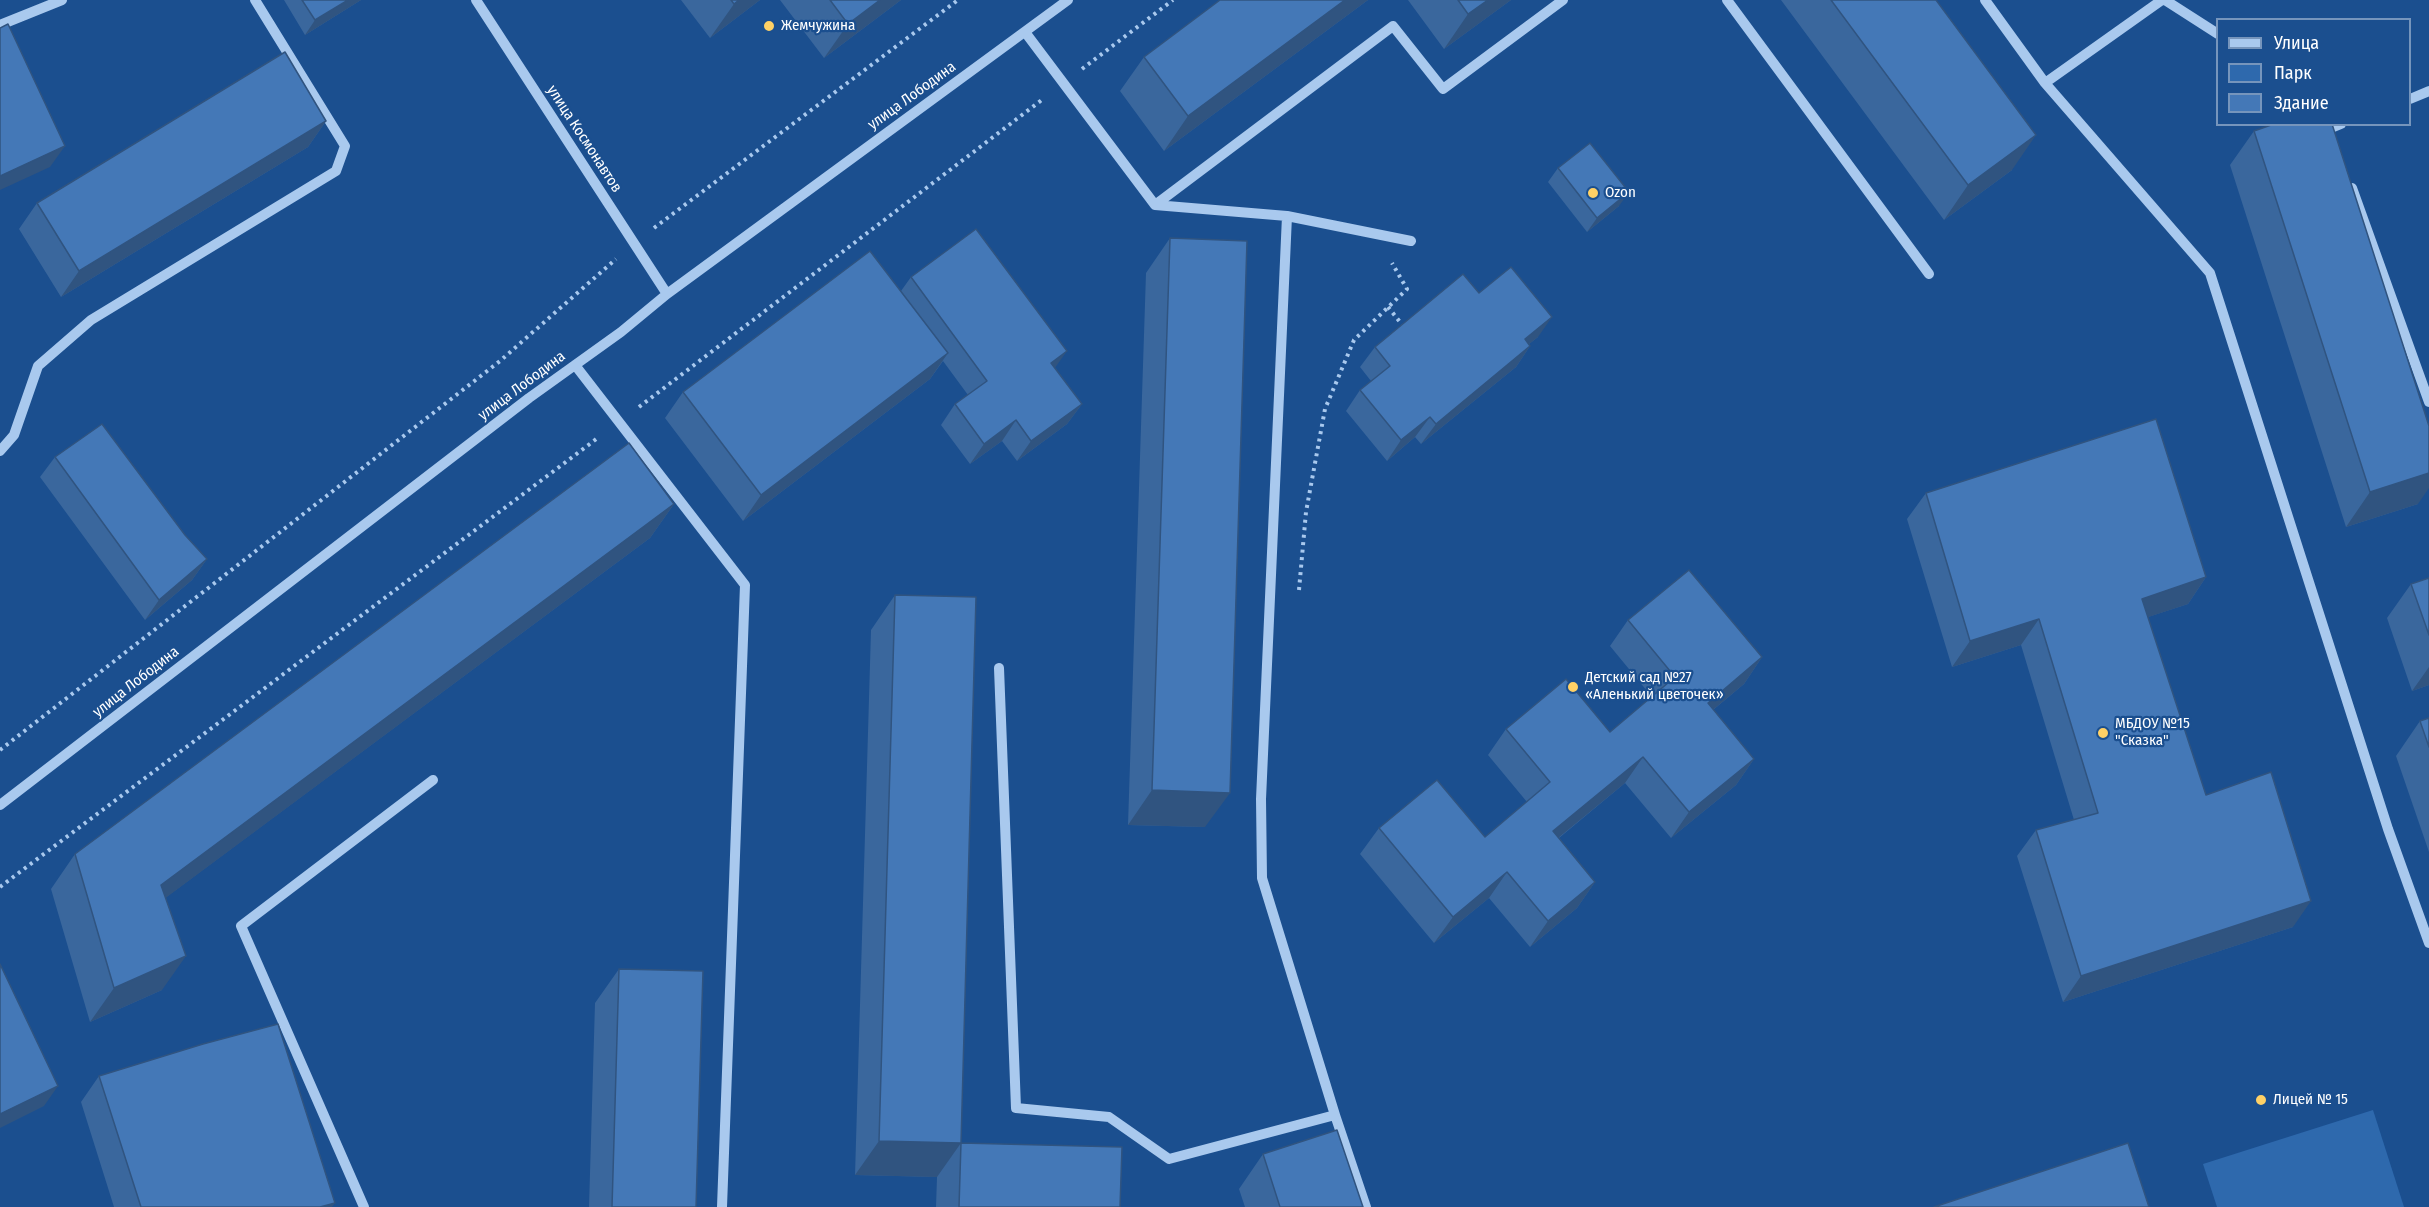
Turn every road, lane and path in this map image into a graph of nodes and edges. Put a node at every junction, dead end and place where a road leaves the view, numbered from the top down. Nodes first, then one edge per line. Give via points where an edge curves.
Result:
1 (62, 0) edge
2 (255, 0) edge
3 (476, 0) edge
4 (958, 0) edge
5 (1068, 0) edge
6 (1173, 0) edge
7 (1563, 0) edge
8 (1727, 0) edge
9 (1985, 0) edge
10 (2164, 0) edge
11 (0, 25) edge
12 (1025, 32) junction
13 (2216, 33) edge
14 (1063, 83) junction
15 (2044, 83) junction
16 (2429, 91) edge
17 (2411, 98) edge
18 (2349, 178) edge
19 (1155, 205) junction
20 (1287, 216) junction
21 (1376, 234) junction
22 (1411, 241) dead end
23 (634, 243) junction
24 (1929, 274) dead end
25 (667, 294) junction
26 (1388, 307) junction
27 (1406, 329) edge
28 (575, 365) junction
29 (2429, 402) edge
30 (619, 422) junction
31 (0, 451) edge
32 (1299, 595) dead end
33 (999, 668) dead end
34 (0, 750) edge
35 (433, 780) dead end
36 (0, 805) edge
37 (0, 887) edge
38 (2429, 943) edge
39 (1335, 1115) junction
40 (363, 1207) edge
41 (722, 1207) edge
42 (1366, 1207) edge

1 - 11 street
2 - 31 street via 345,146 336,171 92,320 38,366 14,435
3 - 23 street, улица Космонавтов
4 - 23 path
5 - 12 street, улица Лободина
6 - 14 path
7 - 19 street via 1443,89 1393,26
8 - 24 street
9 - 15 street
10 - 13 street
10 - 15 street
12 - 14 street
12 - 25 street, улица Лободина
14 - 19 street
14 - 30 path
15 - 38 street via 2210,273 2388,829
16 - 17 street
18 - 29 street
19 - 20 street
20 - 21 street
20 - 39 street via 1261,799 1262,878
21 - 22 street
21 - 26 path via 1407,289
23 - 25 street, улица Космонавтов
23 - 34 path via 500,361
25 - 28 street, улица Лободина
26 - 27 path
26 - 32 path via 1354,340 1325,409 1306,512
28 - 30 street
28 - 36 street, улица Лободина
30 - 37 path
30 - 41 street via 745,585
33 - 39 street via 1016,1108 1109,1117 1168,1159
35 - 40 street via 241,926
39 - 42 street

